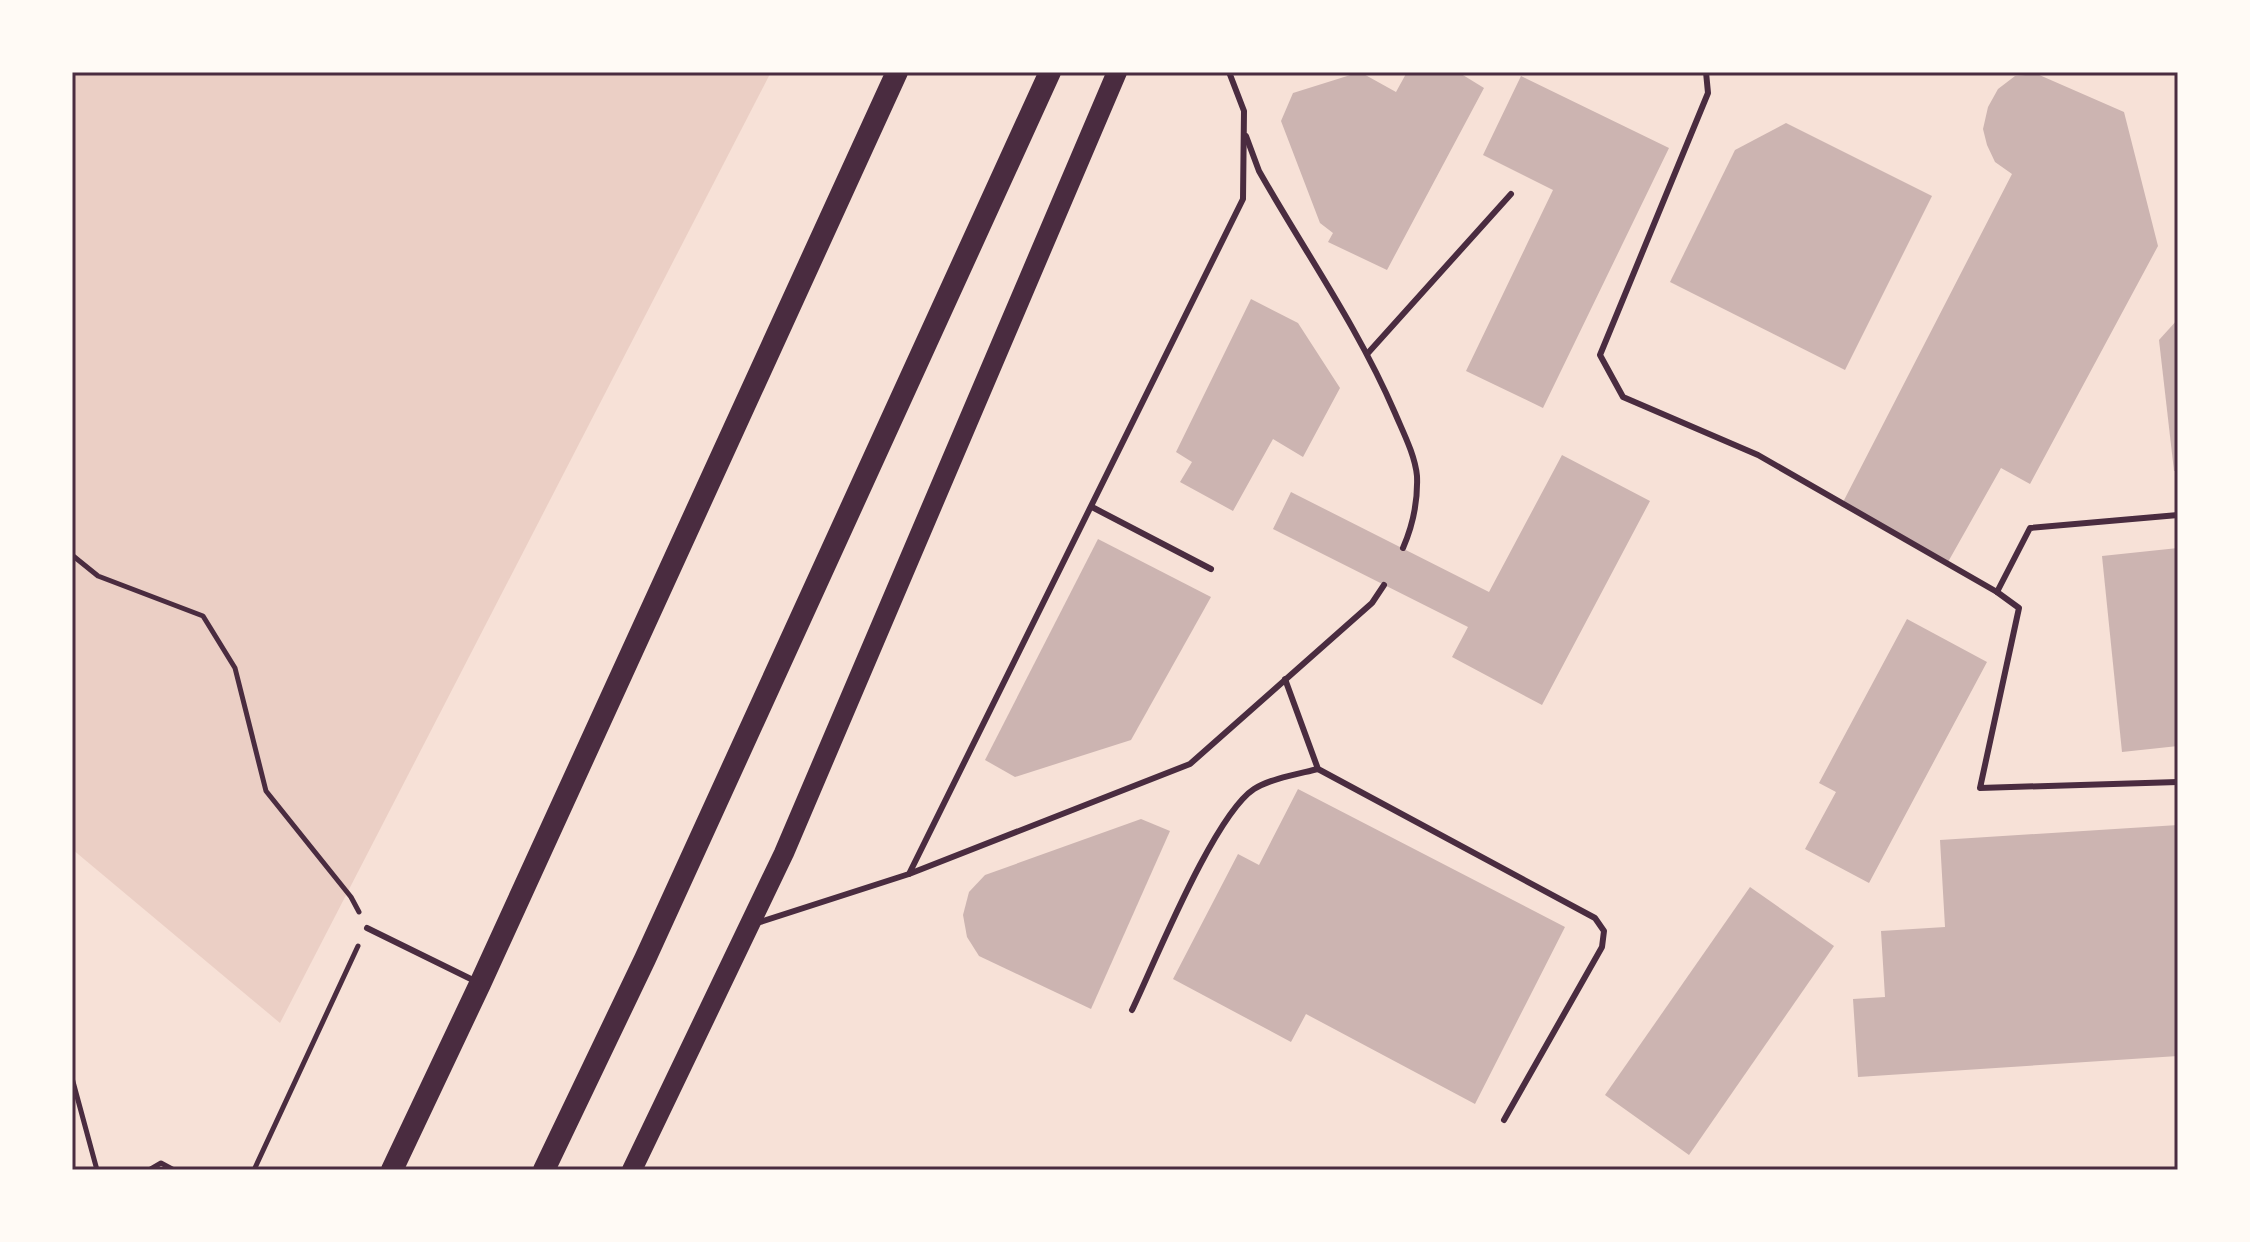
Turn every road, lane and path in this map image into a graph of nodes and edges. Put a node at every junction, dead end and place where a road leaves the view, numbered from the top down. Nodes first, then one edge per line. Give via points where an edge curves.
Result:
1 (897, 72) edge
2 (1050, 72) edge
3 (1117, 72) edge
4 (1229, 72) edge
5 (1706, 72) edge
6 (1244, 130) junction
7 (1511, 194) dead end
8 (1368, 353) junction
9 (1092, 507) junction
10 (2178, 515) edge
11 (1403, 548) dead end
12 (72, 555) edge
13 (1211, 569) dead end
14 (1384, 585) dead end
15 (1997, 592) junction
16 (1285, 679) junction
17 (1318, 769) junction
18 (2178, 782) edge
19 (909, 874) junction
20 (750, 925) junction
21 (367, 928) junction
22 (480, 984) junction
23 (1132, 1010) dead end
24 (72, 1078) edge
25 (1504, 1120) dead end
26 (97, 1170) edge
27 (149, 1170) edge
28 (174, 1170) edge
29 (254, 1170) edge
30 (392, 1170) edge
31 (544, 1170) edge
32 (632, 1170) edge

1 - 22 highway
2 - 31 highway
3 - 20 main road
4 - 6 lane via 1244,111
5 - 15 lane via 1708,93 1600,355 1623,397 1758,455
6 - 8 lane via 1259,171
6 - 9 lane via 1243,199
7 - 8 lane
8 - 11 lane via 1417,473 1413,524
9 - 13 lane
9 - 19 lane
10 - 15 lane via 2030,528
12 - 21 path via 98,576 203,616 235,668 266,791 351,897
14 - 16 lane via 1372,603
15 - 18 lane via 2019,608 1980,788
16 - 17 lane
16 - 19 lane via 1190,764
17 - 23 lane via 1254,789 1235,807 1214,839
17 - 25 lane via 1595,918 1604,931 1602,947
19 - 20 lane
20 - 32 main road
21 - 22 lane
21 - 29 path
22 - 30 highway
24 - 26 path
27 - 28 path via 161,1163

